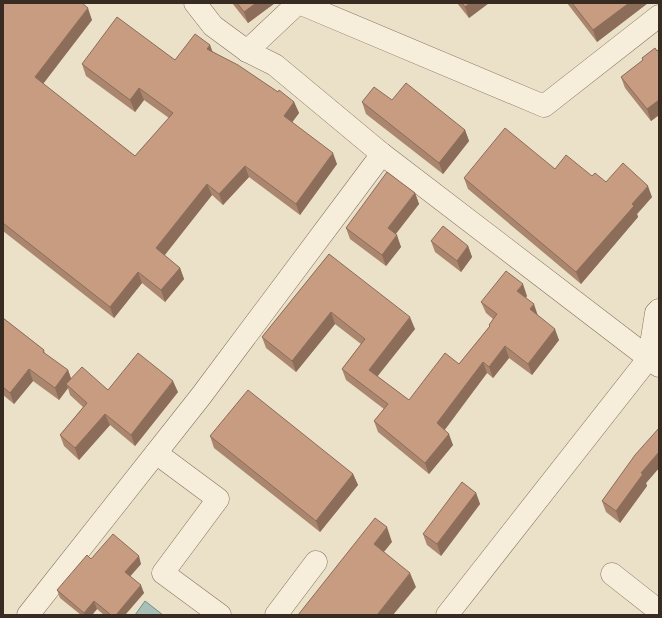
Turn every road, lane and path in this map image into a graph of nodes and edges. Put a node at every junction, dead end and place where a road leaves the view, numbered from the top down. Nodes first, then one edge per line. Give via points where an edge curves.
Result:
1 (195, 3) edge
2 (299, 3) edge
3 (659, 16) edge
4 (247, 51) junction
5 (382, 154) junction
6 (659, 310) edge
7 (656, 356) edge
8 (156, 453) junction
9 (316, 562) dead end
10 (612, 574) dead end
11 (659, 611) edge
12 (28, 615) edge
13 (220, 615) edge
14 (276, 615) edge
15 (447, 615) edge

1 - 4 lane via 213,26
2 - 3 lane via 544,106
2 - 4 lane
4 - 5 lane via 275,65
5 - 7 lane
5 - 8 lane
6 - 7 lane via 656,313
7 - 15 lane
8 - 12 lane
8 - 13 lane via 218,499 163,573
9 - 14 lane
10 - 11 lane

